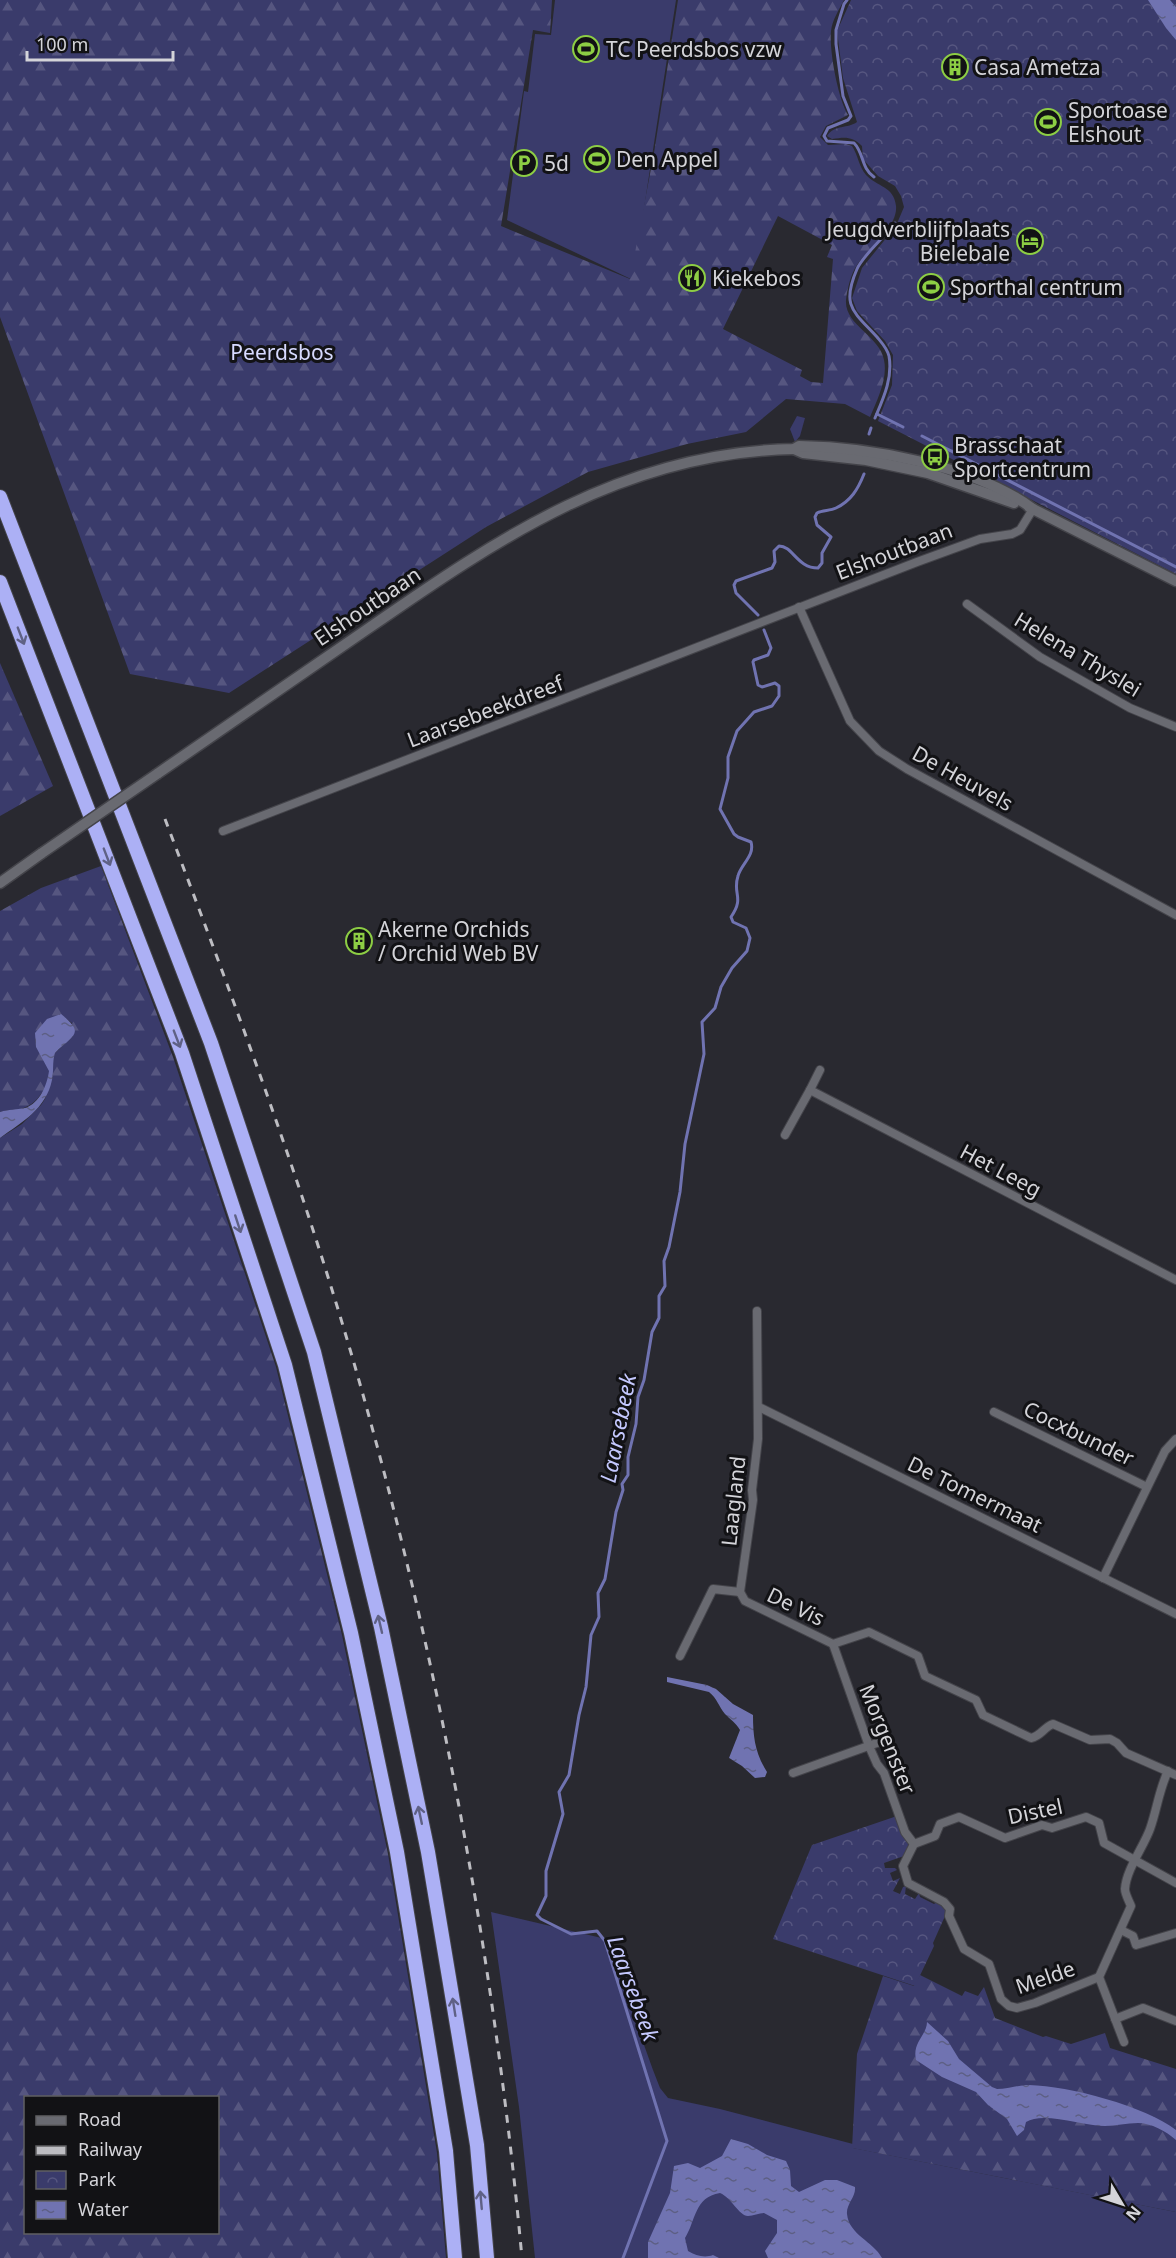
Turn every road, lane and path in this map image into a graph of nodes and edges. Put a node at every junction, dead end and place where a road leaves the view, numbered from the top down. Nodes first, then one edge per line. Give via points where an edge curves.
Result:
1 (0, 497) edge
2 (1033, 509) junction
3 (1176, 581) edge
4 (0, 582) edge
5 (967, 604) dead end
6 (799, 607) junction
7 (759, 623) joint
8 (1176, 727) edge
9 (223, 831) dead end
10 (0, 883) edge
11 (1176, 915) edge
12 (819, 1070) dead end
13 (810, 1090) junction
14 (785, 1136) dead end
15 (1176, 1280) edge
16 (757, 1311) dead end
17 (759, 1407) junction
18 (994, 1412) dead end
19 (1176, 1439) edge
20 (1147, 1487) junction
21 (1103, 1578) junction
22 (740, 1592) junction
23 (1176, 1614) edge
24 (833, 1644) junction
25 (680, 1656) dead end
26 (888, 1739) dead end
27 (869, 1746) junction
28 (793, 1773) dead end
29 (1172, 1773) edge
30 (914, 1844) junction
31 (1135, 1860) junction
32 (1176, 1883) edge
33 (1120, 1930) junction
34 (1176, 1933) edge
35 (1099, 1977) junction
36 (1115, 2019) junction
37 (1176, 2020) edge
38 (1124, 2042) dead end
39 (455, 2258) edge
40 (487, 2258) edge

40 -> 1 highway via 477,2145 428,1852 381,1627 314,1352 211,1043
2 - 3 main road, Elshoutbaan
2 - 6 street, Elshoutbaan via 1020,530 1011,534 965,544
2 - 10 main road, Elshoutbaan, bridge via 993,486 900,457 840,447 800,446 730,454 664,468 597,491 557,509 429,586
4 -> 39 highway via 182,1053 285,1365 351,1633 397,1852 446,2151
5 - 8 street, Helena Thyslei via 1040,657 1130,708
6 - 7 street, Elshoutbaan
6 - 11 street, De Heuvels via 850,722 879,751
7 - 9 street, Laarsebeekdreef
12 - 13 street
13 - 14 street
13 - 15 street, Het Leeg
16 - 17 street, Laagland
17 - 21 street, De Tomermaat
17 - 22 street, Laagland via 753,1500
18 - 20 street, Cocxbunder
19 - 20 street via 1165,1451
20 - 21 street
21 - 23 street, De Tomermaat
22 - 24 street, De Vis via 745,1601
22 - 25 street via 713,1589
24 - 27 street, Morgenster
24 - 29 street, De Vis via 869,1632 918,1656 925,1676 976,1700 983,1715 1031,1738 1053,1724 1090,1740 1110,1739 1126,1753
26 - 27 street
27 - 28 street
27 - 30 street, Morgenster via 884,1773 904,1832
29 - 31 street via 1160,1787 1151,1828
30 - 31 street, Distel via 935,1836 940,1824 959,1817 1005,1838 1042,1825 1052,1828 1086,1817 1099,1823 1104,1843
30 - 35 street, Melde via 903,1866 908,1883 950,1909 949,1916 964,1948 989,1964 1001,1999 1009,2006 1035,2003
31 - 32 street, Distel
31 - 33 street via 1125,1890 1131,1906
33 - 34 street via 1133,1936 1136,1945
33 - 35 street
35 - 36 street
36 - 37 street via 1143,2008
36 - 38 street

